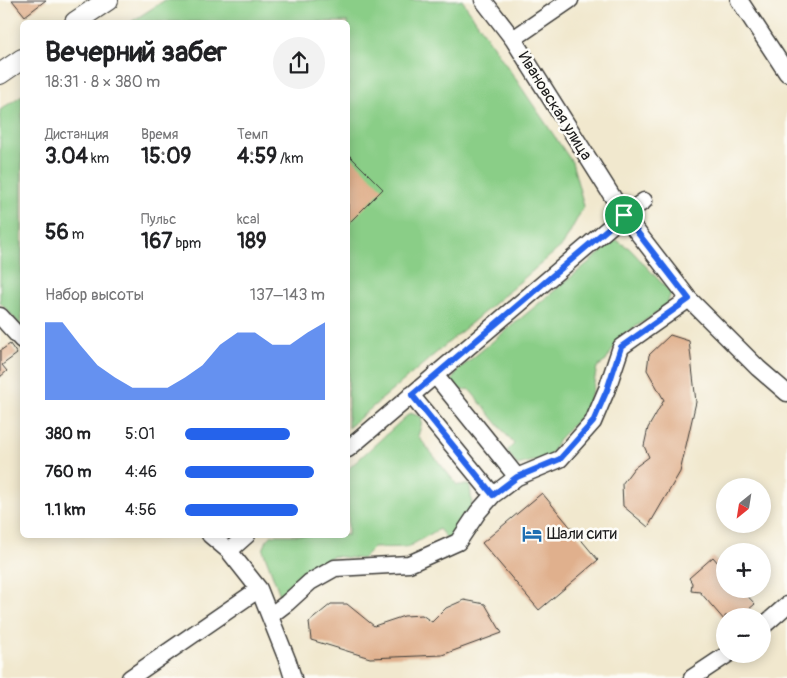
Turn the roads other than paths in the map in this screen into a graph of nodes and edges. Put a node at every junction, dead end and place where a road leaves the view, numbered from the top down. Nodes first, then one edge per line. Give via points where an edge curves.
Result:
1 (108, 0) edge
2 (483, 0) edge
3 (570, 0) edge
4 (739, 0) edge
5 (78, 20) edge
6 (512, 39) junction
7 (20, 60) edge
8 (786, 70) edge
9 (0, 74) edge
10 (644, 201) dead end
11 (624, 215) junction
12 (689, 299) junction
13 (0, 316) edge
14 (20, 338) edge
15 (435, 375) junction
16 (787, 393) edge
17 (412, 395) junction
18 (350, 447) edge
19 (517, 477) junction
20 (493, 495) junction
21 (213, 538) edge
22 (243, 538) edge
23 (228, 551) junction
24 (259, 589) junction
25 (787, 605) edge
26 (270, 616) junction
27 (771, 619) edge
28 (716, 662) edge
29 (130, 678) edge
30 (293, 678) edge
31 (692, 678) edge

1 - 5 main road
2 - 6 street, Ивановская улица
3 - 6 street
4 - 8 street
6 - 11 street, Ивановская улица
7 - 9 main road
10 - 11 street
11 - 12 street, Ивановская улица
11 - 15 street
12 - 16 street, Ивановская улица
12 - 19 street via 621,347 593,422 560,459
13 - 14 street
15 - 17 street
15 - 19 street
17 - 18 street
17 - 20 street
19 - 20 street
20 - 26 street via 458,542 409,564 335,568 310,582
21 - 23 street
22 - 23 street
23 - 24 street
24 - 26 street
24 - 29 street
25 - 27 street
26 - 30 street
28 - 31 street

